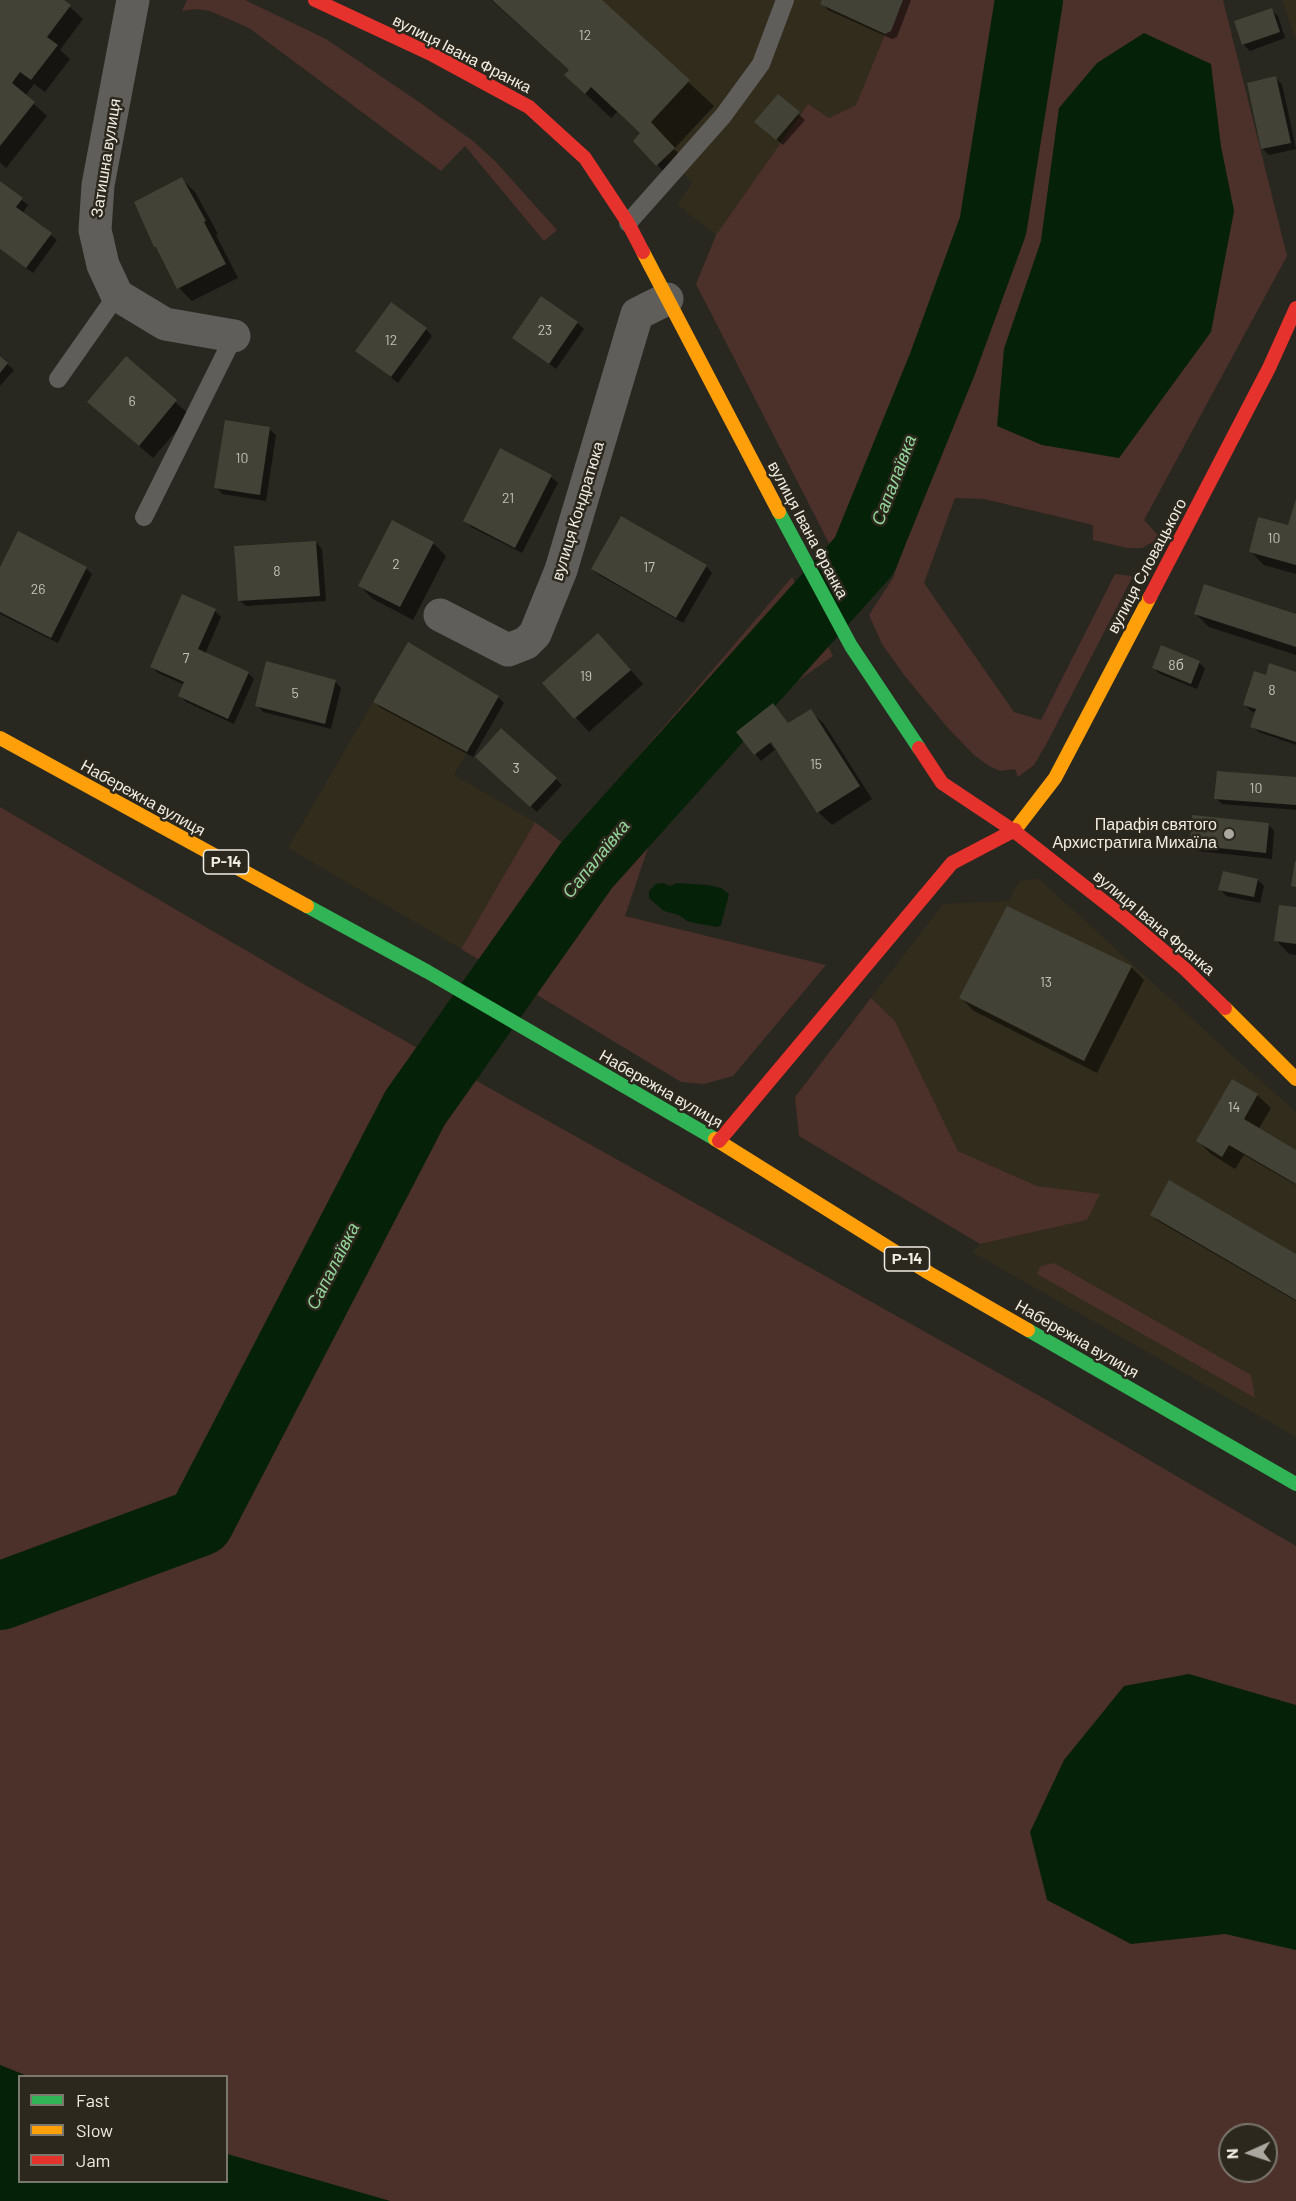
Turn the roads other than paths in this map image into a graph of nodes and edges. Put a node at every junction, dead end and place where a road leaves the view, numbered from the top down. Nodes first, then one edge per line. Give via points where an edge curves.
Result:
1 (133, 0) edge
2 (315, 0) edge
3 (785, 0) edge
4 (628, 223) junction
5 (117, 295) junction
6 (667, 299) junction
7 (1296, 308) edge
8 (234, 336) joint
9 (58, 379) dead end
10 (144, 517) dead end
11 (440, 615) dead end
12 (0, 738) edge
13 (1014, 831) junction
14 (1296, 1079) edge
15 (719, 1141) junction
16 (1296, 1484) edge

1 - 5 street, Затишна вулиця via 98,184 94,230 103,265
2 - 4 street, вулиця Івана Франка via 433,55 529,107 585,158
3 - 4 lane via 761,63 723,116
4 - 6 street, вулиця Івана Франка
5 - 8 street via 165,324
5 - 9 lane
6 - 11 street, вулиця Кондратюка via 637,314 561,570 535,634 526,643 508,650
6 - 13 street, вулиця Івана Франка via 851,646 942,783
7 - 13 street, вулиця Словацького via 1269,368 1054,778
8 - 10 lane
12 - 15 street, Набережна вулиця / Р-14 via 452,986
13 - 14 street, вулиця Івана Франка via 1185,969
13 - 15 street via 952,863
15 - 16 street, Набережна вулиця / Р-14 via 929,1273

